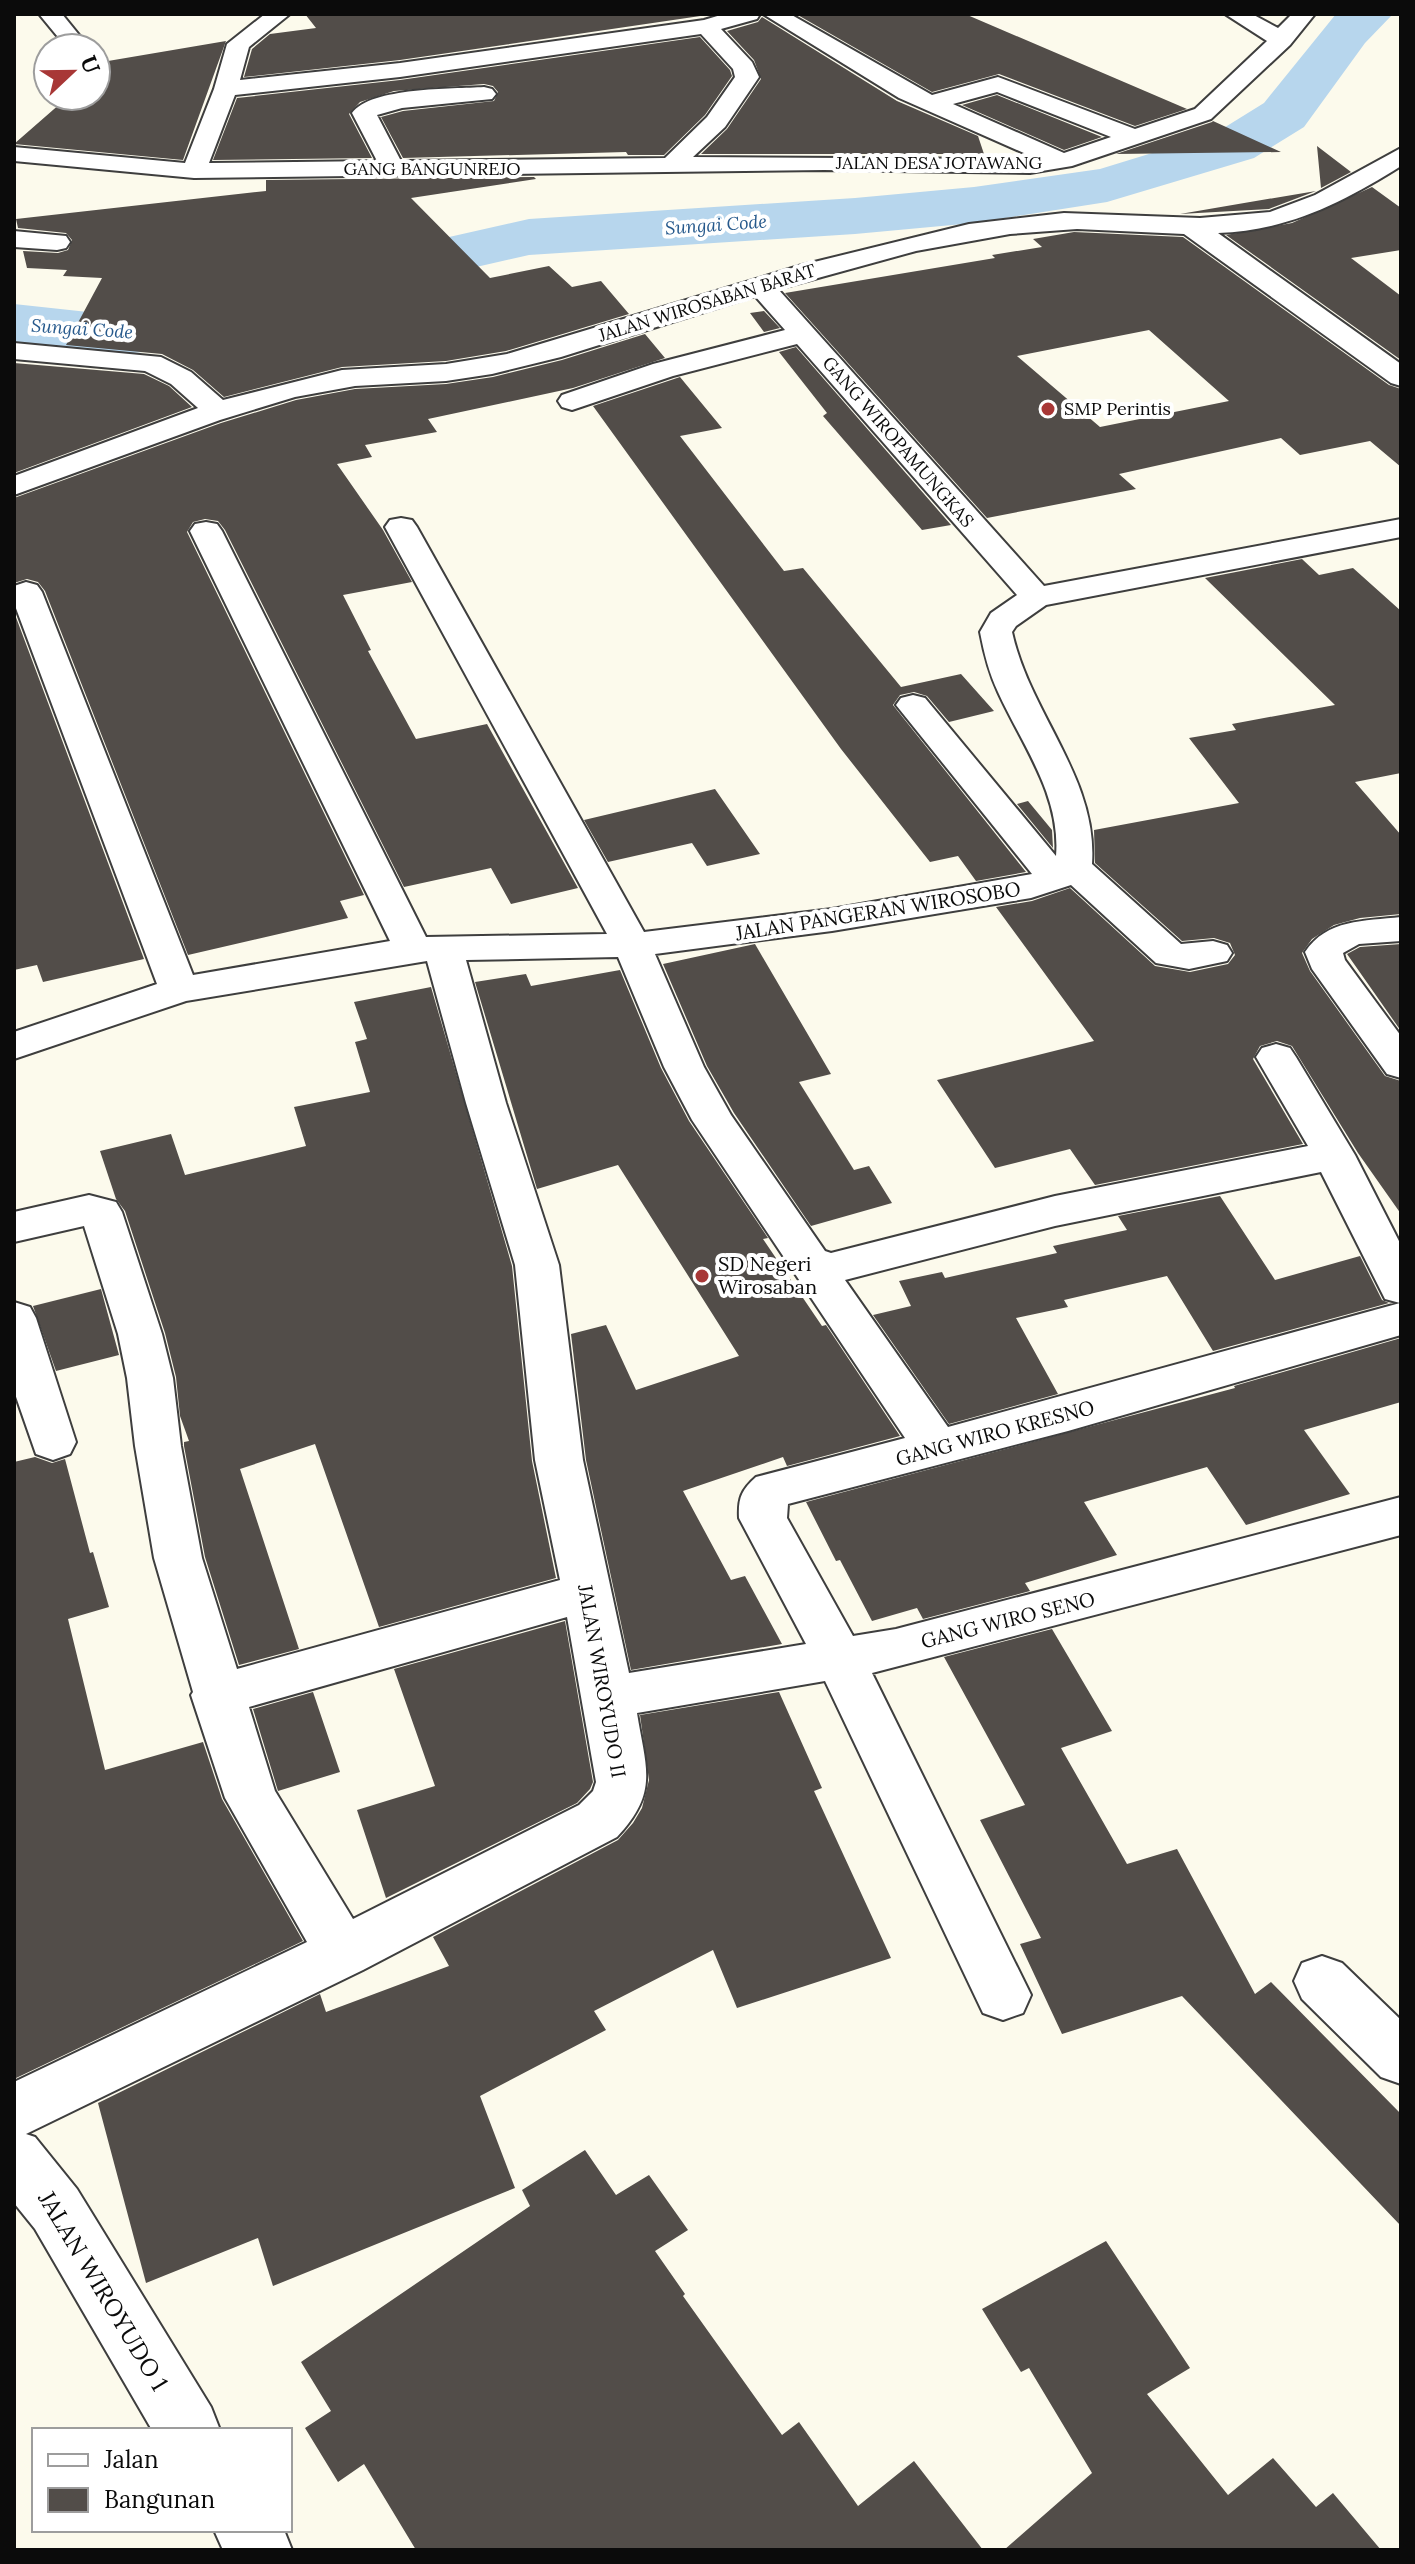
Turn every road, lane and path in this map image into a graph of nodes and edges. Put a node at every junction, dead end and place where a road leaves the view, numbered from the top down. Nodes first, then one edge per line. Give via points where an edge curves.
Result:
1 (50, 14) edge
2 (279, 14) edge
3 (749, 14) edge
4 (774, 14) edge
5 (1236, 14) edge
6 (1304, 14) edge
7 (706, 26) junction
8 (65, 32) edge
9 (1282, 40) junction
10 (226, 89) junction
11 (484, 94) dead end
12 (931, 103) junction
13 (1134, 137) junction
14 (14, 154) edge
15 (1401, 155) edge
16 (1063, 161) junction
17 (670, 166) junction
18 (393, 169) junction
19 (194, 171) junction
20 (1188, 224) junction
21 (14, 239) edge
22 (57, 242) dead end
23 (761, 287) junction
24 (803, 334) junction
25 (14, 351) edge
26 (1401, 377) edge
27 (572, 401) dead end
28 (219, 411) junction
29 (14, 486) edge
30 (401, 527) dead end
31 (1401, 528) edge
32 (206, 531) dead end
33 (26, 592) dead end
34 (1036, 597) junction
35 (913, 705) dead end
36 (1064, 873) junction
37 (1401, 929) edge
38 (632, 945) junction
39 (428, 948) junction
40 (1213, 953) dead end
41 (179, 990) junction
42 (14, 1046) edge
43 (1276, 1057) dead end
44 (1401, 1065) edge
45 (1334, 1155) junction
46 (14, 1227) edge
47 (812, 1263) junction
48 (1401, 1288) edge
49 (14, 1318) edge
50 (1401, 1319) edge
51 (53, 1442) dead end
52 (937, 1448) junction
53 (1401, 1516) edge
54 (587, 1592) junction
55 (839, 1658) junction
56 (217, 1695) junction
57 (609, 1697) junction
58 (343, 1952) junction
59 (1322, 1981) dead end
60 (1003, 1995) dead end
61 (1401, 2058) edge
62 (14, 2111) edge
63 (14, 2157) edge
64 (187, 2428) edge
65 (248, 2532) edge
66 (259, 2550) edge

1 - 8 street
2 - 10 street via 238,44
3 - 7 street
4 - 12 street
5 - 9 street
6 - 9 street, JALAN DESA JOTAWANG
7 - 10 street via 575,34 400,70
7 - 17 street via 747,77 716,122
9 - 13 street, JALAN DESA JOTAWANG via 1212,108
10 - 19 street
11 - 18 street via 366,109
12 - 13 street via 998,84
12 - 16 street
13 - 16 street, JALAN DESA JOTAWANG
14 - 19 street, GANG BANGUNREJO
15 - 20 street, JALAN WIROSABAN BARAT via 1344,191 1294,213 1247,223
16 - 17 street, JALAN DESA JOTAWANG via 1012,167
17 - 18 street, GANG BANGUNREJO
18 - 19 street, GANG BANGUNREJO
20 - 23 street, JALAN WIROSABAN BARAT via 1076,221 996,229 906,246
20 - 26 street
21 - 22 street
23 - 24 street, GANG WIROPAMUNGKAS
23 - 28 street, JALAN WIROSABAN BARAT via 483,368 327,381
24 - 27 street via 663,370
24 - 34 street, GANG WIROPAMUNGKAS
25 - 28 street via 151,363 181,378
28 - 29 street, JALAN WIROSABAN BARAT
30 - 38 street
31 - 34 street
32 - 39 street, JALAN WIROYUDO II
33 - 41 street
34 - 36 street via 1003,620 996,638 1076,829
35 - 36 street
36 - 38 street, JALAN PANGERAN WIROSOBO via 1031,887 832,920
36 - 40 street via 1170,955
37 - 44 street via 1341,937 1324,952
38 - 39 street, JALAN PANGERAN WIROSOBO
38 - 47 street via 684,1067 713,1120
39 - 41 street, JALAN PANGERAN WIROSOBO
39 - 54 street, JALAN WIROYUDO II via 486,1103 537,1265 559,1460
41 - 42 street, JALAN PANGERAN WIROSOBO
43 - 45 street
45 - 47 street via 1055,1211 831,1268
45 - 48 street
46 - 56 street via 89,1210 101,1212 140,1334 178,1558
47 - 52 street
49 - 51 street
50 - 52 street, GANG WIRO KRESNO
52 - 55 street, GANG WIRO KRESNO via 773,1490 762,1499 763,1518
53 - 55 street, GANG WIRO SENO via 896,1649
54 - 56 street
54 - 57 street, JALAN WIROYUDO II
55 - 57 street, GANG WIRO SENO
55 - 60 street
56 - 58 street via 256,1810
57 - 58 street, JALAN WIROYUDO II via 622,1782 608,1813
58 - 62 street, JALAN WIROYUDO II
59 - 61 street
63 - 64 street, JALAN WIROYUDO 1 via 56,2209
65 - 66 street

